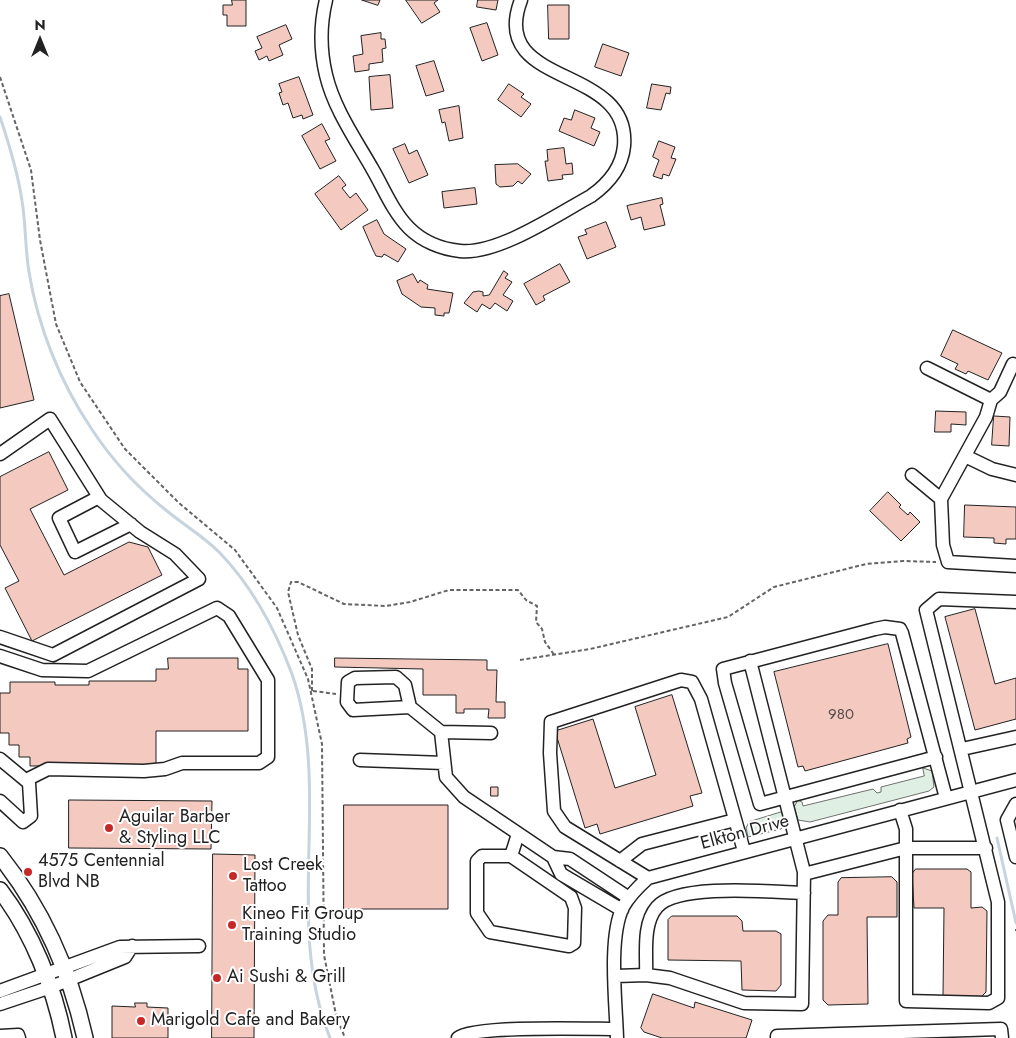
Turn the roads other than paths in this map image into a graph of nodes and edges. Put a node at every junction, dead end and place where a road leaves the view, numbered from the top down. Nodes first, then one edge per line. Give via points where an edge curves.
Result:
1 (326, 0) edge
2 (521, 0) edge
3 (1013, 364) dead end
4 (927, 368) dead end
5 (991, 400) junction
6 (0, 454) edge
7 (965, 456) junction
8 (912, 475) dead end
9 (1016, 475) edge
10 (99, 497) junction
11 (941, 499) junction
12 (131, 524) junction
13 (1016, 566) edge
14 (1016, 602) edge
15 (0, 629) edge
16 (0, 637) edge
17 (0, 656) edge
18 (750, 661) junction
19 (410, 707) junction
20 (441, 732) junction
21 (491, 733) dead end
22 (1016, 737) edge
23 (962, 749) junction
24 (936, 758) junction
25 (0, 759) edge
26 (360, 760) dead end
27 (444, 763) junction
28 (26, 780) junction
29 (1016, 780) edge
30 (972, 792) junction
31 (785, 798) junction
32 (946, 798) junction
33 (0, 801) edge
34 (1016, 804) edge
35 (900, 810) junction
36 (735, 820) junction
37 (518, 834) junction
38 (794, 838) junction
39 (906, 848) junction
40 (986, 848) junction
41 (744, 851) junction
42 (0, 856) edge
43 (511, 856) junction
44 (553, 857) junction
45 (1016, 857) edge
46 (620, 861) junction
47 (804, 874) junction
48 (648, 878) junction
49 (0, 890) edge
50 (804, 893) junction
51 (629, 898) junction
52 (622, 910) junction
53 (199, 946) dead end
54 (67, 974) junction
55 (646, 975) junction
56 (616, 976) junction
57 (48, 981) junction
58 (0, 991) edge
59 (0, 1004) edge
60 (617, 1033) edge
61 (504, 1034) edge
62 (942, 1034) edge
63 (0, 1036) edge
64 (838, 1036) edge
65 (19, 1038) edge
66 (64, 1038) edge
67 (85, 1038) edge
68 (458, 1038) edge
69 (777, 1038) edge
70 (1002, 1038) edge

1 - 2 street via 321,43 330,90 400,218 417,235 440,247 462,252 504,242 591,196 610,180 624,148 623,132 613,106 594,92 538,64 524,49 519,41 516,21
3 - 5 street via 1000,392
4 - 5 street
5 - 7 street via 986,417
6 - 10 street via 50,419
7 - 9 street via 992,469
7 - 11 street
8 - 11 street
10 - 12 street
10 - 12 street via 59,518 75,552
11 - 13 street via 943,545 948,562
12 - 16 street via 175,554 199,579 53,655
14 - 23 street via 939,599 926,610
15 - 16 street
17 - 28 street via 42,670 88,671 217,608 229,616 268,680 268,757 259,763 182,763 144,771 48,769
18 - 24 street via 875,629 900,629
18 - 31 street
18 - 31 street via 726,667 722,674 760,804
19 - 19 street via 353,710 347,702 348,682 355,678 396,677 406,685
19 - 20 street
20 - 21 street
20 - 27 street
22 - 23 street
23 - 30 street
24 - 31 street
24 - 32 street
25 - 28 street
26 - 27 street
27 - 37 street via 446,778 464,797
28 - 33 street via 29,783 31,816 23,822
29 - 30 street, Elkton Drive
30 - 32 street, Elkton Drive
30 - 40 street
31 - 38 street
32 - 35 street, Elkton Drive
34 - 45 street via 1008,820
35 - 38 street, Elkton Drive
35 - 39 street via 906,829
36 - 41 street
36 - 46 street via 642,844
36 - 46 street via 701,699 692,682 681,680 551,722 554,811 565,827
37 - 43 street
37 - 44 street
38 - 41 street, Elkton Drive
38 - 47 street
39 - 40 street
39 - 40 street via 906,1002 989,1003 998,998 998,902
39 - 47 street
41 - 48 street, Elkton Drive
42 - 54 main road via 39,912
43 - 43 street via 571,896 575,908 574,943 569,946 490,932 477,913 477,861 482,856
44 - 51 street via 570,859
44 - 52 street via 561,874
46 - 48 street
47 - 50 street
48 - 51 street
49 - 57 main road via 21,924
50 - 55 street via 717,891 677,895 657,907 648,925
50 - 55 street via 802,1004 744,1003 670,978
51 - 52 street
52 - 56 street via 616,936
53 - 54 street via 132,946 125,957
54 - 57 street
54 - 67 main road
55 - 56 street
56 - 60 street
57 - 58 street
57 - 59 street
57 - 66 main road
60 - 61 street
61 - 68 street via 467,1033
62 - 64 street
62 - 70 street via 1001,1029
63 - 65 street
64 - 69 street

